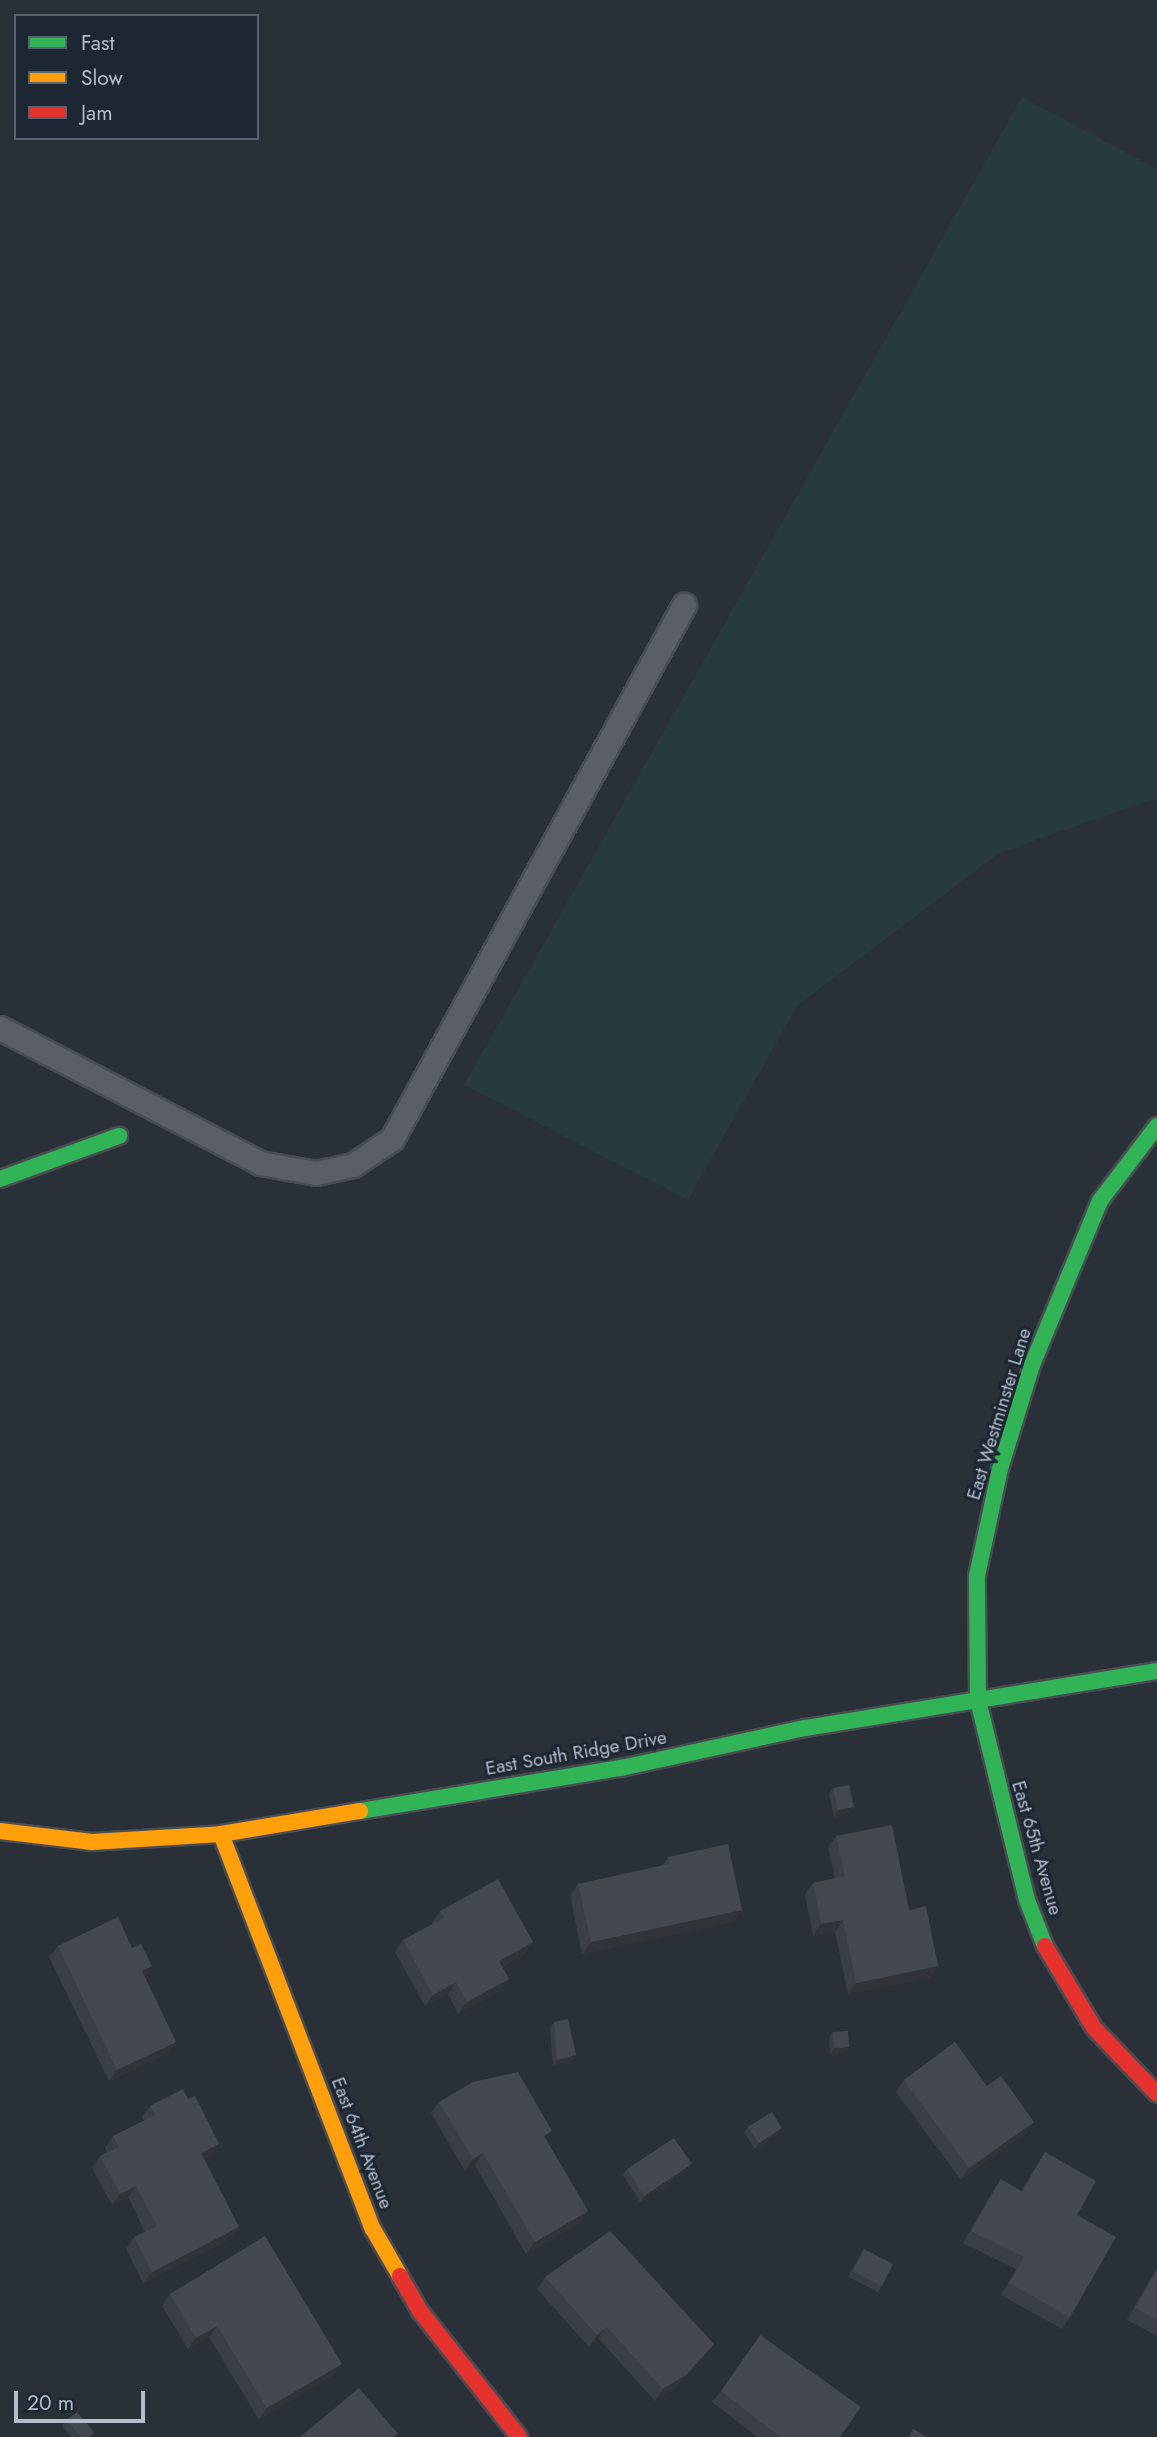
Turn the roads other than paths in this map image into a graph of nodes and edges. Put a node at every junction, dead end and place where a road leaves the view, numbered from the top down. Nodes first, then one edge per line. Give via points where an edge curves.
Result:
1 (684, 605) dead end
2 (0, 1028) edge
3 (1157, 1126) edge
4 (119, 1136) dead end
5 (0, 1179) edge
6 (1157, 1671) edge
7 (978, 1701) junction
8 (0, 1832) edge
9 (221, 1834) junction
10 (1157, 2094) edge
11 (519, 2437) edge

1 - 2 lane via 392,1139 353,1165 316,1173 260,1163
3 - 7 street, East Westminster Lane via 1100,1201 1032,1366 1000,1469 977,1576
4 - 5 street
6 - 7 street, East South Ridge Drive
7 - 9 street, East South Ridge Drive via 805,1728 621,1768
7 - 10 street, East 65th Avenue via 1007,1833 1053,1965 1094,2028
8 - 9 street, East South Ridge Drive via 92,1842
9 - 11 street, East 64th Avenue via 373,2229 420,2311

